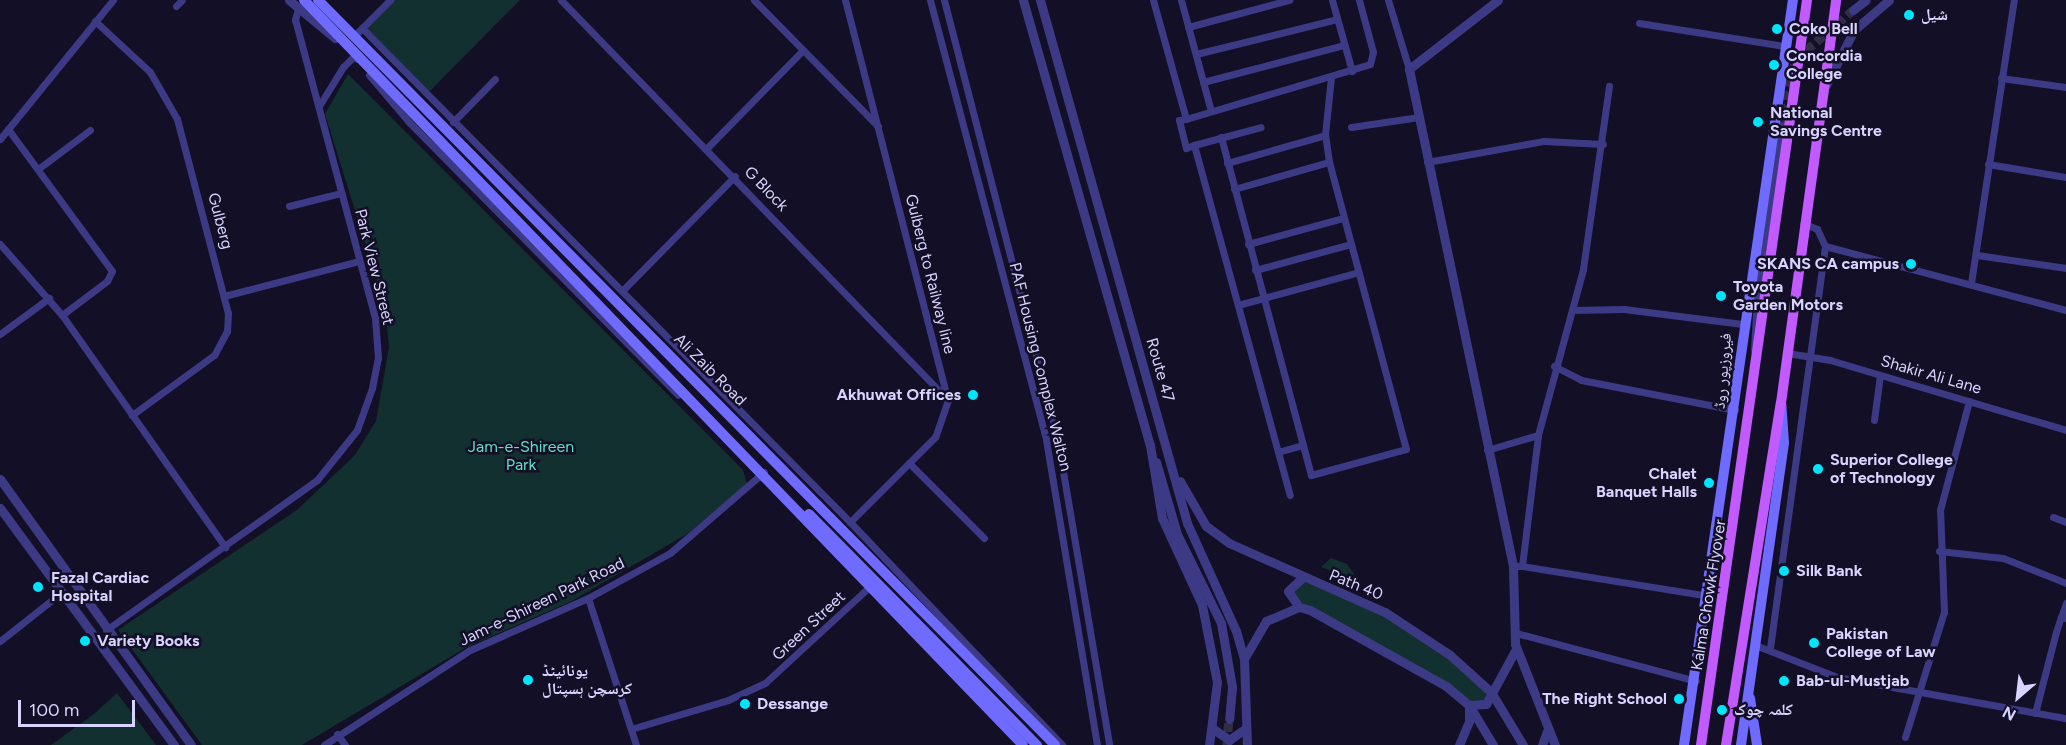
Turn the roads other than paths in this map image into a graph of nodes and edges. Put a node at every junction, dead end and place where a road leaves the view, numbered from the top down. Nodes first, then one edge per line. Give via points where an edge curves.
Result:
1 (113, 0) edge
2 (289, 0) edge
3 (318, 0) edge
4 (326, 0) edge
5 (390, 0) edge
6 (561, 0) edge
7 (754, 0) edge
8 (845, 0) edge
9 (930, 0) edge
10 (944, 0) edge
11 (1023, 0) edge
12 (1040, 0) edge
13 (1153, 0) edge
14 (1181, 0) edge
15 (1289, 0) edge
16 (1332, 0) edge
17 (1359, 0) edge
18 (1388, 0) edge
19 (1498, 0) edge
20 (1793, 0) edge
21 (1807, 0) edge
22 (1836, 0) edge
23 (1866, 0) edge
24 (1889, 0) edge
25 (2014, 0) edge
26 (301, 5) edge
27 (1853, 10) tunnel mouth
28 (1337, 19) junction
29 (95, 21) junction
30 (339, 21) junction
31 (1639, 22) dead end
32 (1188, 27) junction
33 (358, 32) junction
34 (1344, 45) junction
35 (1784, 46) junction
36 (803, 50) junction
37 (1196, 54) junction
38 (354, 56) junction
39 (1409, 69) junction
40 (1352, 71) junction
41 (1331, 77) junction
42 (2001, 78) junction
43 (495, 79) dead end
44 (1203, 82) junction
45 (1609, 86) dead end
46 (2066, 87) edge
47 (1822, 91) junction
48 (319, 106) junction
49 (1211, 111) junction
50 (1419, 117) junction
51 (1186, 119) junction
52 (453, 122) junction
53 (1780, 126) tunnel mouth
54 (879, 127) junction
55 (1262, 127) dead end
56 (1350, 127) dead end
57 (8, 129) junction
58 (90, 130) dead end
59 (1325, 135) junction
60 (1221, 137) junction
61 (0, 140) edge
62 (1603, 144) junction
63 (1194, 145) junction
64 (707, 148) junction
65 (1227, 162) junction
66 (1329, 162) junction
67 (1427, 162) junction
68 (1988, 164) junction
69 (38, 169) junction
70 (735, 176) junction
71 (2066, 177) edge
72 (1234, 189) junction
73 (341, 193) junction
74 (289, 206) dead end
75 (1344, 218) junction
76 (1803, 223) junction
77 (0, 244) edge
78 (1248, 244) junction
79 (1351, 244) junction
80 (1825, 246) junction
81 (1977, 255) junction
82 (1760, 260) junction
83 (359, 261) junction
84 (2066, 268) edge
85 (1255, 270) junction
86 (1359, 272) junction
87 (1971, 283) junction
88 (622, 291) junction
89 (224, 296) junction
90 (49, 298) junction
91 (1263, 298) junction
92 (1238, 305) junction
93 (1572, 310) junction
94 (2066, 310) edge
95 (62, 315) junction
96 (1742, 324) junction
97 (0, 334) edge
98 (1787, 353) junction
99 (1742, 354) junction
100 (1808, 355) junction
101 (1757, 361) junction
102 (1554, 366) junction
103 (1880, 375) junction
104 (948, 400) junction
105 (1969, 401) junction
106 (1781, 404) junction
107 (1735, 410) junction
108 (132, 415) junction
109 (1874, 420) dead end
110 (2066, 430) edge
111 (1538, 435) junction
112 (1303, 445) junction
113 (1150, 446) junction
114 (1487, 450) junction
115 (1746, 450) joint
116 (1278, 452) junction
117 (909, 463) junction
118 (1172, 465) junction
119 (765, 473) junction
120 (0, 479) edge
121 (1290, 495) dead end
122 (0, 509) edge
123 (2053, 517) dead end
124 (850, 522) junction
125 (2066, 522) edge
126 (984, 538) dead end
127 (225, 547) junction
128 (1939, 551) junction
129 (1517, 566) junction
130 (1301, 579) junction
131 (2066, 583) edge
132 (869, 587) junction
133 (62, 592) junction
134 (1709, 596) junction
135 (588, 598) junction
136 (2066, 603) edge
137 (1299, 607) junction
138 (2064, 618) edge
139 (106, 630) junction
140 (1516, 633) junction
141 (0, 641) edge
142 (1755, 645) junction
143 (1770, 648) junction
144 (1516, 650) junction
145 (1244, 659) junction
146 (1696, 681) junction
147 (1491, 692) junction
148 (1918, 694) junction
149 (1749, 695) junction
150 (1469, 705) junction
151 (2035, 713) junction
152 (2066, 718) edge
153 (1229, 720) tunnel mouth
154 (1212, 728) junction
155 (631, 729) junction
156 (1245, 729) junction
157 (1547, 731) junction
158 (337, 734) junction
159 (1905, 737) dead end
160 (174, 745) edge
161 (191, 745) edge
162 (324, 745) edge
163 (345, 745) edge
164 (636, 745) edge
165 (1023, 745) edge
166 (1036, 745) edge
167 (1055, 745) edge
168 (1062, 745) edge
169 (1097, 745) edge
170 (1109, 745) edge
171 (1209, 745) edge
172 (1247, 745) edge
173 (1459, 745) edge
174 (1493, 745) edge
175 (1523, 745) edge
176 (1542, 745) edge
177 (1555, 745) edge
178 (1685, 745) edge
179 (1701, 745) edge
180 (1726, 745) edge
181 (1741, 745) edge
182 (1757, 745) edge

1 - 29 street
2 - 26 street, Ali Zaib Road
3 - 30 main road, Ali Zaib Road
4 - 30 street, Ali Zaib Road
5 - 33 street
6 - 64 street, G Block
7 - 36 street
8 - 54 street, Gulberg to Railway line
9 - 169 street, PAF Housing Complex Walton via 1046,440
10 - 170 street, PAF Housing Complex Walton via 1057,436
11 - 113 street, Route 47
12 - 118 street, Route 47
13 - 51 street
14 - 32 street
15 - 32 street
16 - 28 street
17 - 40 street via 1373,58
18 - 39 street
19 - 39 street
20 - 35 main road, فیروزپور روڈ
21 - 101 main road, فیروزپور روڈ
22 - 47 main road
23 - 27 street
24 - 47 street via 1854,30
25 - 42 street
26 - 38 main road, Ali Zaib Road
26 - 48 street, Park View Street via 295,20
28 - 34 street
28 - 37 street
29 - 57 street
29 - 89 street, Gulberg via 150,72 177,119
30 - 33 main road, Ali Zaib Road
31 - 35 street
32 - 37 street
33 - 52 street
33 - 167 main road, Ali Zaib Road
34 - 40 street
34 - 44 street
35 - 96 main road, فیروزپور روڈ
36 - 54 street
36 - 64 street
37 - 44 street
38 - 48 street
38 - 119 main road, Ali Zaib Road
39 - 50 street
40 - 41 street
41 - 49 street
41 - 59 street
42 - 46 street
42 - 68 street
43 - 52 street
44 - 49 street
45 - 62 street
47 - 76 main road
48 - 73 street, Park View Street
49 - 51 street
50 - 56 street
50 - 67 street
51 - 63 street via 1179,120 1186,148
52 - 88 street
53 - 82 street
54 - 104 street, Gulberg to Railway line
55 - 60 street
57 - 61 street
57 - 69 street
58 - 69 street
59 - 65 street
59 - 66 street
60 - 63 street
60 - 65 street
62 - 67 street via 1544,141
62 - 93 street
63 - 92 street
64 - 70 street, G Block
65 - 72 street
66 - 72 street
66 - 75 street
67 - 114 street
68 - 71 street
68 - 81 street
69 - 95 street via 112,271 107,282
70 - 88 street
70 - 104 street, G Block
72 - 78 street
73 - 74 street
73 - 83 street, Park View Street
75 - 78 street
75 - 79 street
76 - 80 street via 1817,229
76 - 98 main road
77 - 90 street
78 - 85 street
79 - 85 street
79 - 86 street
80 - 87 street
80 - 100 street
81 - 84 street
81 - 87 street
82 - 99 street
82 - 101 street via 1753,334
83 - 89 street
83 - 127 street, Park View Street via 378,342 363,417 317,480
85 - 91 street
86 - 91 street
86 - 112 street via 1406,449 1311,474
87 - 94 street
88 - 124 street
89 - 108 street, Gulberg via 229,323 214,355
90 - 95 street
90 - 97 street
91 - 92 street
91 - 112 street
92 - 116 street
93 - 96 street via 1624,309
93 - 102 street
95 - 108 street
96 - 99 main road, فیروزپور روڈ
98 - 100 street, Shakir Ali Lane
98 - 106 main road
99 - 107 main road, فیروزپور روڈ
100 - 103 street, Shakir Ali Lane
100 - 143 street
101 - 115 main road, فیروزپور روڈ
102 - 107 street via 1581,380
102 - 111 street
103 - 105 street, Shakir Ali Lane
103 - 109 street
104 - 117 street via 935,437
105 - 110 street, Shakir Ali Lane
105 - 128 street via 1946,474
106 - 142 main road via 1785,433
106 - 180 main road
107 - 134 main road, فیروزپور روڈ
108 - 127 street
111 - 114 street
111 - 129 street
112 - 116 street
113 - 153 street via 1177,534 1221,623 1232,687
113 - 154 street, Route 47 via 1162,518 1202,604 1217,682
114 - 129 street
115 - 179 main road, Kalma Chowk Flyover
116 - 121 street
117 - 124 street
117 - 126 street
118 - 130 street, Path 40 via 1206,526
118 - 145 street, Route 47 via 1191,535 1230,611
119 - 132 main road, Ali Zaib Road
119 - 135 street, Jam-e-Shireen Park Road via 670,553
119 - 166 main road
120 - 139 street
122 - 133 street
123 - 125 street
124 - 168 street
127 - 139 street, Park View Street
128 - 131 street via 2003,558
128 - 148 street via 1944,612
129 - 134 street
129 - 140 street
130 - 137 street via 1287,595
130 - 147 street, Path 40 via 1406,624
132 - 155 street, Green Street via 765,683 728,700
132 - 165 main road, Ali Zaib Road
133 - 141 street
133 - 160 street
134 - 146 main road, فیروزپور روڈ
135 - 155 street
135 - 158 street, Jam-e-Shireen Park Road via 470,651
136 - 138 street
137 - 145 street via 1266,621
137 - 150 street via 1418,669
138 - 151 street
139 - 161 street
140 - 144 street
140 - 146 street
142 - 143 street
142 - 149 main road
143 - 148 street via 1837,677
144 - 147 street
144 - 157 street
145 - 156 street, Route 47
146 - 178 main road, فیروزپور روڈ
147 - 150 street via 1486,704
147 - 175 street, Path 40
148 - 151 street
148 - 159 street
149 - 181 main road
149 - 182 main road
150 - 173 street via 1469,721
150 - 174 street
151 - 152 street
154 - 156 street via 1229,740
154 - 171 street, Route 47
155 - 164 street
156 - 172 street, Route 47
157 - 176 street
157 - 177 street
158 - 162 street, Jam-e-Shireen Park Road
158 - 163 street

